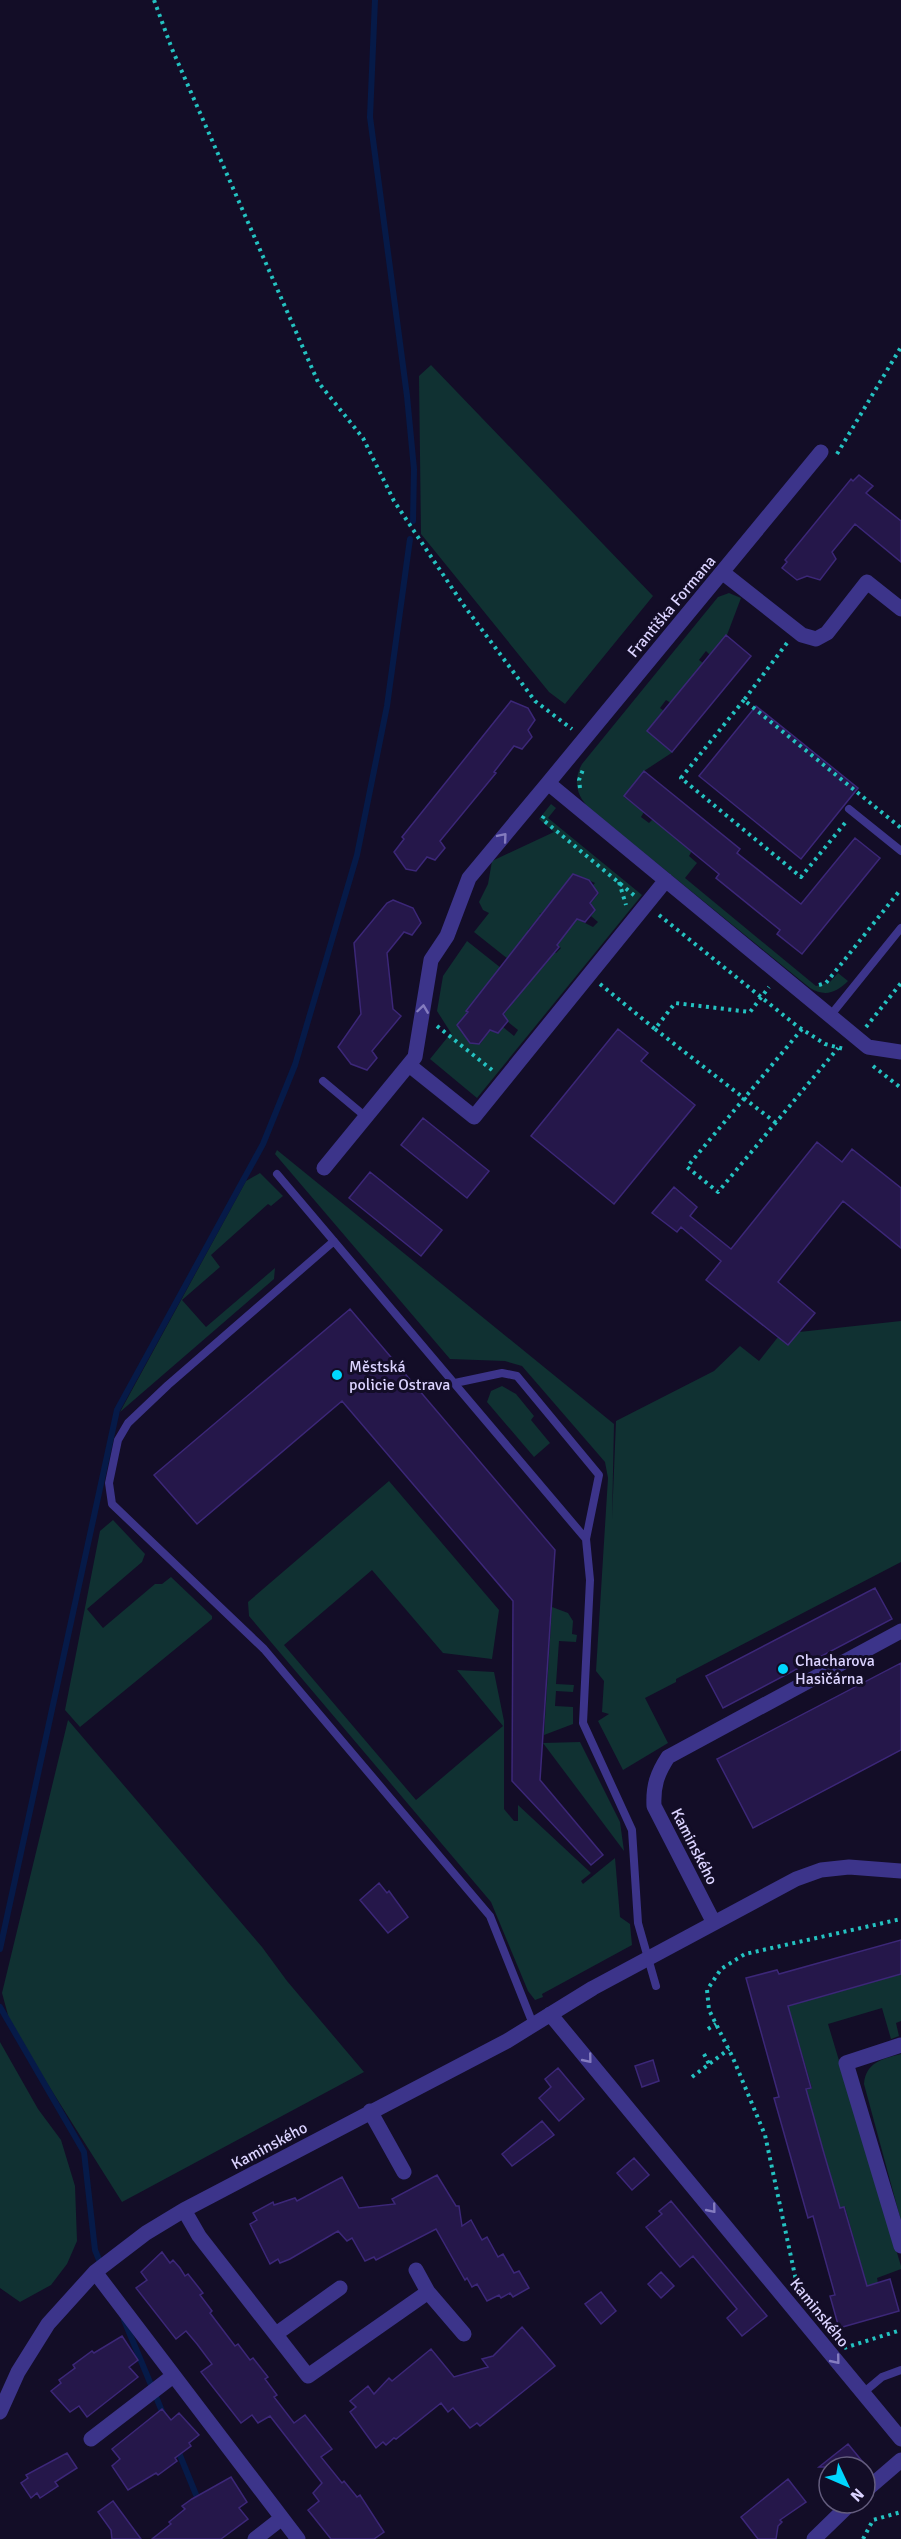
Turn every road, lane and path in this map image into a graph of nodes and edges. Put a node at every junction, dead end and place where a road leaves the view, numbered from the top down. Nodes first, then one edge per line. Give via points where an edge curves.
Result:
1 (154, 0) edge
2 (901, 347) edge
3 (827, 457) joint
4 (722, 572) junction
5 (901, 609) edge
6 (744, 700) dead end
7 (584, 739) junction
8 (585, 764) dead end
9 (548, 783) junction
10 (563, 795) junction
11 (580, 800) dead end
12 (849, 809) dead end
13 (853, 829) dead end
14 (901, 851) edge
15 (666, 880) junction
16 (619, 882) junction
17 (901, 889) edge
18 (627, 908) dead end
19 (652, 909) junction
20 (650, 921) dead end
21 (901, 928) edge
22 (780, 974) junction
23 (598, 982) dead end
24 (901, 983) edge
25 (816, 987) dead end
26 (761, 998) junction
27 (830, 1016) junction
28 (430, 1021) dead end
29 (797, 1026) dead end
30 (655, 1029) junction
31 (802, 1029) dead end
32 (852, 1044) junction
33 (838, 1047) dead end
34 (901, 1052) edge
35 (502, 1063) dead end
36 (409, 1065) junction
37 (494, 1072) junction
38 (488, 1080) dead end
39 (323, 1081) dead end
40 (744, 1098) junction
41 (366, 1117) junction
42 (776, 1123) junction
43 (324, 1168) dead end
44 (277, 1174) dead end
45 (334, 1241) junction
46 (454, 1383) junction
47 (586, 1539) junction
48 (901, 1631) edge
49 (901, 1871) edge
50 (901, 1919) edge
51 (714, 1923) junction
52 (648, 1958) junction
53 (656, 1986) dead end
54 (550, 2014) junction
55 (533, 2024) junction
56 (716, 2024) junction
57 (708, 2029) dead end
58 (901, 2045) edge
59 (729, 2049) junction
60 (704, 2054) dead end
61 (709, 2064) junction
62 (692, 2077) dead end
63 (370, 2111) junction
64 (404, 2172) dead end
65 (184, 2210) junction
66 (901, 2246) edge
67 (416, 2270) dead end
68 (94, 2272) junction
69 (797, 2287) dead end
70 (340, 2289) dead end
71 (428, 2292) junction
72 (901, 2330) edge
73 (276, 2334) junction
74 (464, 2334) dead end
75 (830, 2352) junction
76 (901, 2370) edge
77 (173, 2376) junction
78 (863, 2393) junction
79 (0, 2412) edge
80 (91, 2439) dead end
81 (901, 2439) edge
82 (901, 2460) edge
83 (877, 2481) edge
84 (901, 2512) edge
85 (839, 2515) edge
86 (282, 2518) junction
87 (255, 2539) edge
88 (298, 2539) edge
89 (814, 2539) edge
90 (863, 2539) edge

1 - 7 path via 318,382 363,438 394,501 462,603 536,701
2 - 3 path
3 - 4 street, Františka Formana
4 - 5 street via 802,635 816,639 827,633 867,582
4 - 7 street, Františka Formana
6 - 13 path via 681,778 801,877 845,823
7 - 9 street, Františka Formana
8 - 11 path via 579,780
9 - 10 street
36 -> 9 street, Františka Formana via 417,1049 431,960 447,936 469,878
10 - 15 street
10 - 16 path via 542,819
12 - 14 lane
15 - 19 street
15 - 22 street
16 - 18 path
16 - 19 path
17 - 25 path via 826,983
19 - 20 path
19 - 26 path
19 - 36 street via 474,1117
21 - 27 lane
22 - 26 path
22 - 27 street
23 - 30 path
24 - 32 path
26 - 29 path
26 - 30 path via 750,1012 675,1003
27 - 32 street
28 - 37 path
30 - 40 path
31 - 40 path
32 - 34 street
33 - 42 path
35 - 37 path
36 - 41 street, Františka Formana
37 - 38 path
39 - 41 lane
40 - 42 path
40 - 42 path via 687,1167 718,1192
41 - 43 street, Františka Formana
44 - 45 lane
45 - 46 lane
45 - 55 lane via 128,1423 118,1440 109,1483 112,1504 264,1649 490,1916
46 - 47 lane
46 - 47 lane via 502,1373 516,1376 524,1385 599,1475
47 - 52 lane via 590,1580 584,1723 632,1830 638,1923
48 - 51 street, Kaminského via 668,1757 657,1773 654,1806
49 - 51 street via 849,1867 821,1870 796,1879
50 - 56 path via 745,1954 721,1969 706,1990
51 - 52 street, Kaminského
52 - 53 lane
52 - 54 street, Kaminského
54 - 55 street, Kaminského
54 -> 75 street, Kaminského
55 - 63 street, Kaminského via 484,2054
56 - 57 path
56 - 59 path
58 - 66 street via 846,2062
59 - 61 path
59 - 69 path via 765,2135
60 - 61 path
61 - 62 path
63 - 64 street
63 - 65 street, Kaminského
65 - 68 street, Kaminského via 122,2249
65 - 73 street via 199,2236
67 - 71 street
68 - 77 street
68 - 79 street, Kaminského via 31,2347
70 - 73 street
71 - 73 street via 308,2376
71 - 74 street
72 - 75 path
75 -> 78 street, Kaminského
76 - 78 lane
77 - 80 street
77 - 86 street
78 - 81 street, Kaminského
82 - 83 street
84 - 90 path via 873,2520
85 - 89 street
86 - 87 street
86 - 88 street

